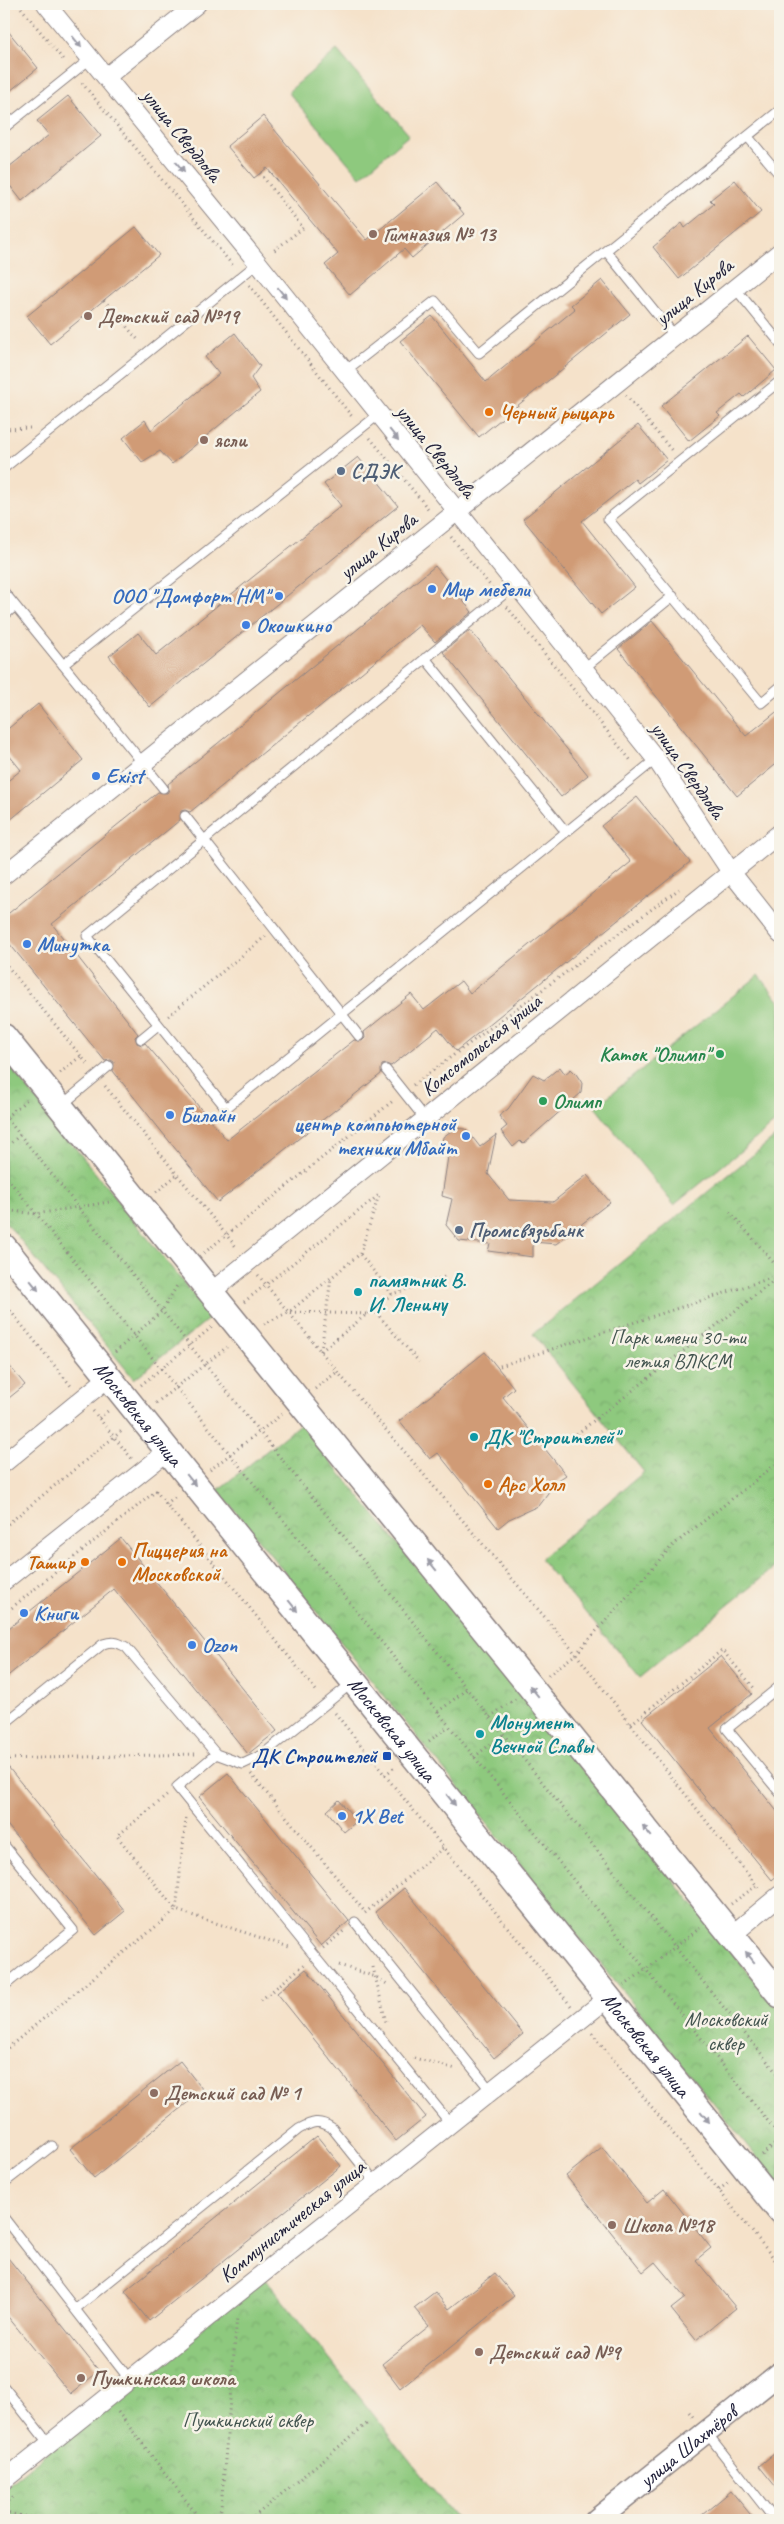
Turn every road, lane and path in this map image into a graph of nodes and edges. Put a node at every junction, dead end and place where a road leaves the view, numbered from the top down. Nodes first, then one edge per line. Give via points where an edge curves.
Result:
1 (18, 4) edge
2 (46, 4) edge
3 (197, 4) edge
4 (90, 59) junction
5 (73, 72) junction
6 (106, 77) junction
7 (780, 110) edge
8 (4, 128) edge
9 (748, 137) junction
10 (260, 173) dead end
11 (780, 175) edge
12 (606, 251) junction
13 (780, 252) edge
14 (258, 263) junction
15 (242, 276) junction
16 (735, 288) junction
17 (104, 300) dead end
18 (675, 336) junction
19 (780, 343) edge
20 (148, 352) junction
21 (344, 372) junction
22 (780, 381) edge
23 (616, 383) junction
24 (378, 415) junction
25 (53, 428) junction
26 (361, 428) junction
27 (4, 429) edge
28 (680, 462) junction
29 (4, 468) edge
30 (456, 511) junction
31 (440, 524) junction
32 (515, 584) junction
33 (4, 592) edge
34 (673, 596) junction
35 (499, 597) junction
36 (16, 606) junction
37 (4, 616) edge
38 (425, 658) junction
39 (63, 665) junction
40 (583, 668) junction
41 (780, 687) edge
42 (656, 759) junction
43 (143, 764) junction
44 (640, 772) junction
45 (163, 788) dead end
46 (185, 816) dead end
47 (566, 832) junction
48 (780, 833) edge
49 (204, 840) junction
50 (731, 872) junction
51 (4, 875) edge
52 (682, 887) dead end
53 (274, 929) junction
54 (780, 934) edge
55 (4, 962) edge
56 (342, 1015) junction
57 (158, 1025) junction
58 (358, 1036) dead end
59 (4, 1037) edge
60 (141, 1039) dead end
61 (109, 1066) dead end
62 (386, 1070) dead end
63 (97, 1076) junction
64 (404, 1092) junction
65 (60, 1106) junction
66 (4, 1115) edge
67 (425, 1119) junction
68 (20, 1135) junction
69 (4, 1150) edge
70 (4, 1174) edge
71 (177, 1175) junction
72 (379, 1194) dead end
73 (134, 1197) junction
74 (78, 1207) junction
75 (4, 1210) edge
76 (730, 1212) dead end
77 (36, 1214) junction
78 (226, 1236) junction
79 (4, 1247) edge
80 (360, 1254) junction
81 (248, 1262) junction
82 (189, 1265) junction
83 (780, 1270) edge
84 (780, 1275) edge
85 (448, 1276) dead end
86 (331, 1278) junction
87 (211, 1292) junction
88 (392, 1294) junction
89 (373, 1309) junction
90 (162, 1311) junction
91 (289, 1312) junction
92 (326, 1314) junction
93 (366, 1314) junction
94 (135, 1336) junction
95 (321, 1351) junction
96 (419, 1362) dead end
97 (500, 1366) dead end
98 (104, 1371) junction
99 (337, 1372) junction
100 (64, 1393) dead end
101 (299, 1401) junction
102 (260, 1432) junction
103 (565, 1443) dead end
104 (168, 1451) junction
105 (230, 1454) junction
106 (780, 1461) edge
107 (4, 1463) edge
108 (194, 1482) junction
109 (166, 1504) junction
110 (4, 1581) edge
111 (4, 1614) edge
112 (576, 1654) junction
113 (354, 1682) junction
114 (780, 1686) edge
115 (531, 1687) junction
116 (467, 1689) junction
117 (763, 1700) junction
118 (328, 1704) junction
119 (438, 1712) junction
120 (490, 1717) junction
121 (4, 1724) edge
122 (631, 1724) junction
123 (504, 1734) junction
124 (216, 1754) junction
125 (474, 1757) junction
126 (4, 1759) edge
127 (243, 1764) junction
128 (177, 1787) junction
129 (780, 1793) edge
130 (188, 1800) junction
131 (4, 1845) edge
132 (756, 1886) junction
133 (775, 1899) edge
134 (176, 1910) junction
135 (366, 1912) dead end
136 (716, 1916) junction
137 (355, 1922) dead end
138 (732, 1935) junction
139 (366, 1936) junction
140 (675, 1946) junction
141 (314, 1956) junction
142 (646, 1969) junction
143 (376, 1978) junction
144 (4, 1986) edge
145 (391, 1986) dead end
146 (780, 1995) edge
147 (609, 1996) junction
148 (581, 2019) junction
149 (4, 2045) edge
150 (5, 2050) edge
151 (393, 2053) junction
152 (479, 2075) junction
153 (780, 2077) edge
154 (491, 2091) junction
155 (780, 2122) edge
156 (450, 2123) junction
157 (780, 2132) edge
158 (780, 2136) edge
159 (52, 2146) dead end
160 (4, 2183) edge
161 (376, 2183) junction
162 (780, 2211) edge
163 (4, 2218) edge
164 (780, 2266) edge
165 (240, 2291) junction
166 (75, 2310) junction
167 (780, 2373) edge
168 (130, 2380) junction
169 (4, 2387) edge
170 (107, 2398) junction
171 (369, 2422) dead end
172 (706, 2432) junction
173 (49, 2444) junction
174 (4, 2480) edge
175 (4, 2513) edge
176 (48, 2520) edge
177 (201, 2520) edge
178 (220, 2520) edge
179 (250, 2520) edge
180 (596, 2520) edge
181 (775, 2520) edge

1 - 5 path
2 -> 4 street, улица Свердлова
3 - 6 street
4 - 5 lane
4 - 6 street, улица Свердлова
5 - 8 lane
5 - 15 path
6 -> 14 street, улица Свердлова
7 - 9 lane
9 - 11 lane
9 - 12 lane
10 - 14 path via 303,228
12 - 18 lane
12 - 21 lane via 479,353 435,301
13 - 16 street, улица Кирова
14 - 15 lane
14 -> 21 street, улица Свердлова
15 - 20 lane
15 - 26 path
16 - 18 street, улица Кирова
16 - 19 lane
17 - 20 path
18 - 23 street, улица Кирова
20 - 25 lane
21 - 24 street, улица Свердлова
22 - 28 lane
23 - 28 path
23 - 30 street, улица Кирова
24 - 26 lane
24 -> 30 street, улица Свердлова
25 - 27 path
25 - 29 lane
26 - 31 path
26 - 39 lane
28 - 34 lane via 608,519
30 - 31 street, улица Кирова
30 - 32 street, улица Свердлова
31 - 35 path
31 - 43 street, улица Кирова
32 - 35 lane
32 - 40 street, улица Свердлова
33 - 36 lane
34 - 40 lane
34 - 41 lane via 761,703
35 - 38 lane
35 - 44 path
36 - 37 lane
36 - 39 lane
38 - 47 lane
38 - 49 lane
39 - 43 lane
40 - 42 street, улица Свердлова
42 - 44 lane
42 - 50 street, улица Свердлова
43 - 45 lane
43 - 51 street, улица Кирова
44 - 47 lane
46 - 49 lane
47 - 56 lane
48 - 50 street, Комсомольская улица
49 - 53 lane
49 - 57 lane via 87,936
50 - 54 street, улица Свердлова
50 - 67 street, Комсомольская улица
52 - 64 path
53 - 56 lane
53 - 57 path
55 - 63 path
56 - 57 lane via 226,1108
56 - 58 lane
57 - 60 lane
59 - 65 main road
61 - 63 lane
62 - 64 lane
63 - 65 lane
63 - 71 path
64 - 67 lane
64 - 78 path
65 - 73 main road
66 - 68 path
67 - 81 street, Комсомольская улица
68 - 69 path
68 - 74 path
70 - 77 path
71 - 73 path via 152,1195
71 - 78 path
72 - 80 path
73 - 74 path
73 - 82 main road
74 - 77 path
74 - 90 path
75 - 77 path
76 - 83 path
77 - 94 path
78 - 81 path
78 - 82 path
79 -> 98 main road, Московская улица
80 - 86 path
80 - 88 path
81 - 87 street, Комсомольская улица
81 - 91 path
82 - 87 main road
82 - 90 path
84 - 97 path
84 - 103 path
85 - 88 path
86 - 91 path
86 - 92 path
87 - 101 main road
88 - 89 path
89 - 93 path
89 - 96 path
90 - 94 path
90 - 102 path
91 - 92 path
91 - 95 path
92 - 93 path
92 - 95 path
93 - 95 path
94 - 98 path
94 - 105 path
95 - 99 path
98 - 100 path
98 - 104 main road, Московская улица
98 - 107 street
99 - 101 path
99 - 112 path
101 - 102 path
115 -> 101 main road
102 - 105 path
102 - 116 path
104 -> 108 main road, Московская улица
104 - 110 street
105 - 108 path
105 - 119 path
106 - 112 path via 672,1546
108 - 109 path
108 -> 113 main road, Московская улица
109 - 111 path via 156,1491
109 - 118 path
112 - 115 path
112 - 122 path
113 - 118 lane
113 -> 147 main road, Московская улица
114 - 117 lane
115 - 120 path
136 -> 115 main road
116 - 119 path
116 - 120 path
117 - 122 path via 722,1650
117 - 129 lane via 727,1729
118 - 127 lane via 262,1756
118 - 148 path
119 - 125 path
120 - 123 path
121 - 124 lane via 103,1644 117,1642 126,1647
122 - 132 path
123 - 125 path
123 - 140 path
124 - 126 path
124 - 127 lane
124 - 128 lane
125 - 142 path
127 - 135 path
128 - 130 lane
128 - 134 path via 117,1836
130 - 134 path
130 - 141 lane
131 - 144 lane via 73,1930
132 - 133 path
132 - 136 path
133 - 138 street
134 - 141 path
134 - 150 path
136 - 138 main road
136 - 140 path
137 - 139 lane
146 -> 138 main road
139 - 143 path
139 - 152 lane
140 - 142 path
140 - 153 path
141 - 143 path
141 - 151 lane
142 - 147 path
142 - 158 path
143 - 145 path
143 - 151 path
147 - 148 street, Коммунистическая улица
147 -> 162 main road, Московская улица
148 - 154 street, Коммунистическая улица
148 - 164 path
149 - 150 path
151 - 152 path
151 - 156 lane
152 - 154 lane
154 - 156 street, Коммунистическая улица
155 - 157 path
156 - 161 street, Коммунистическая улица
159 - 160 lane
161 - 165 street, Коммунистическая улица
161 - 166 lane via 332,2128 316,2121 308,2123
163 - 166 lane
165 - 168 street, Коммунистическая улица
165 - 178 path
166 - 168 lane
167 - 172 street, улица Шахтёров
168 - 170 street, Коммунистическая улица
169 - 173 lane
170 - 173 street, Коммунистическая улица
170 - 177 path
171 - 179 path
172 - 180 street, улица Шахтёров
172 - 181 lane
173 - 174 street, Коммунистическая улица
175 - 176 path

